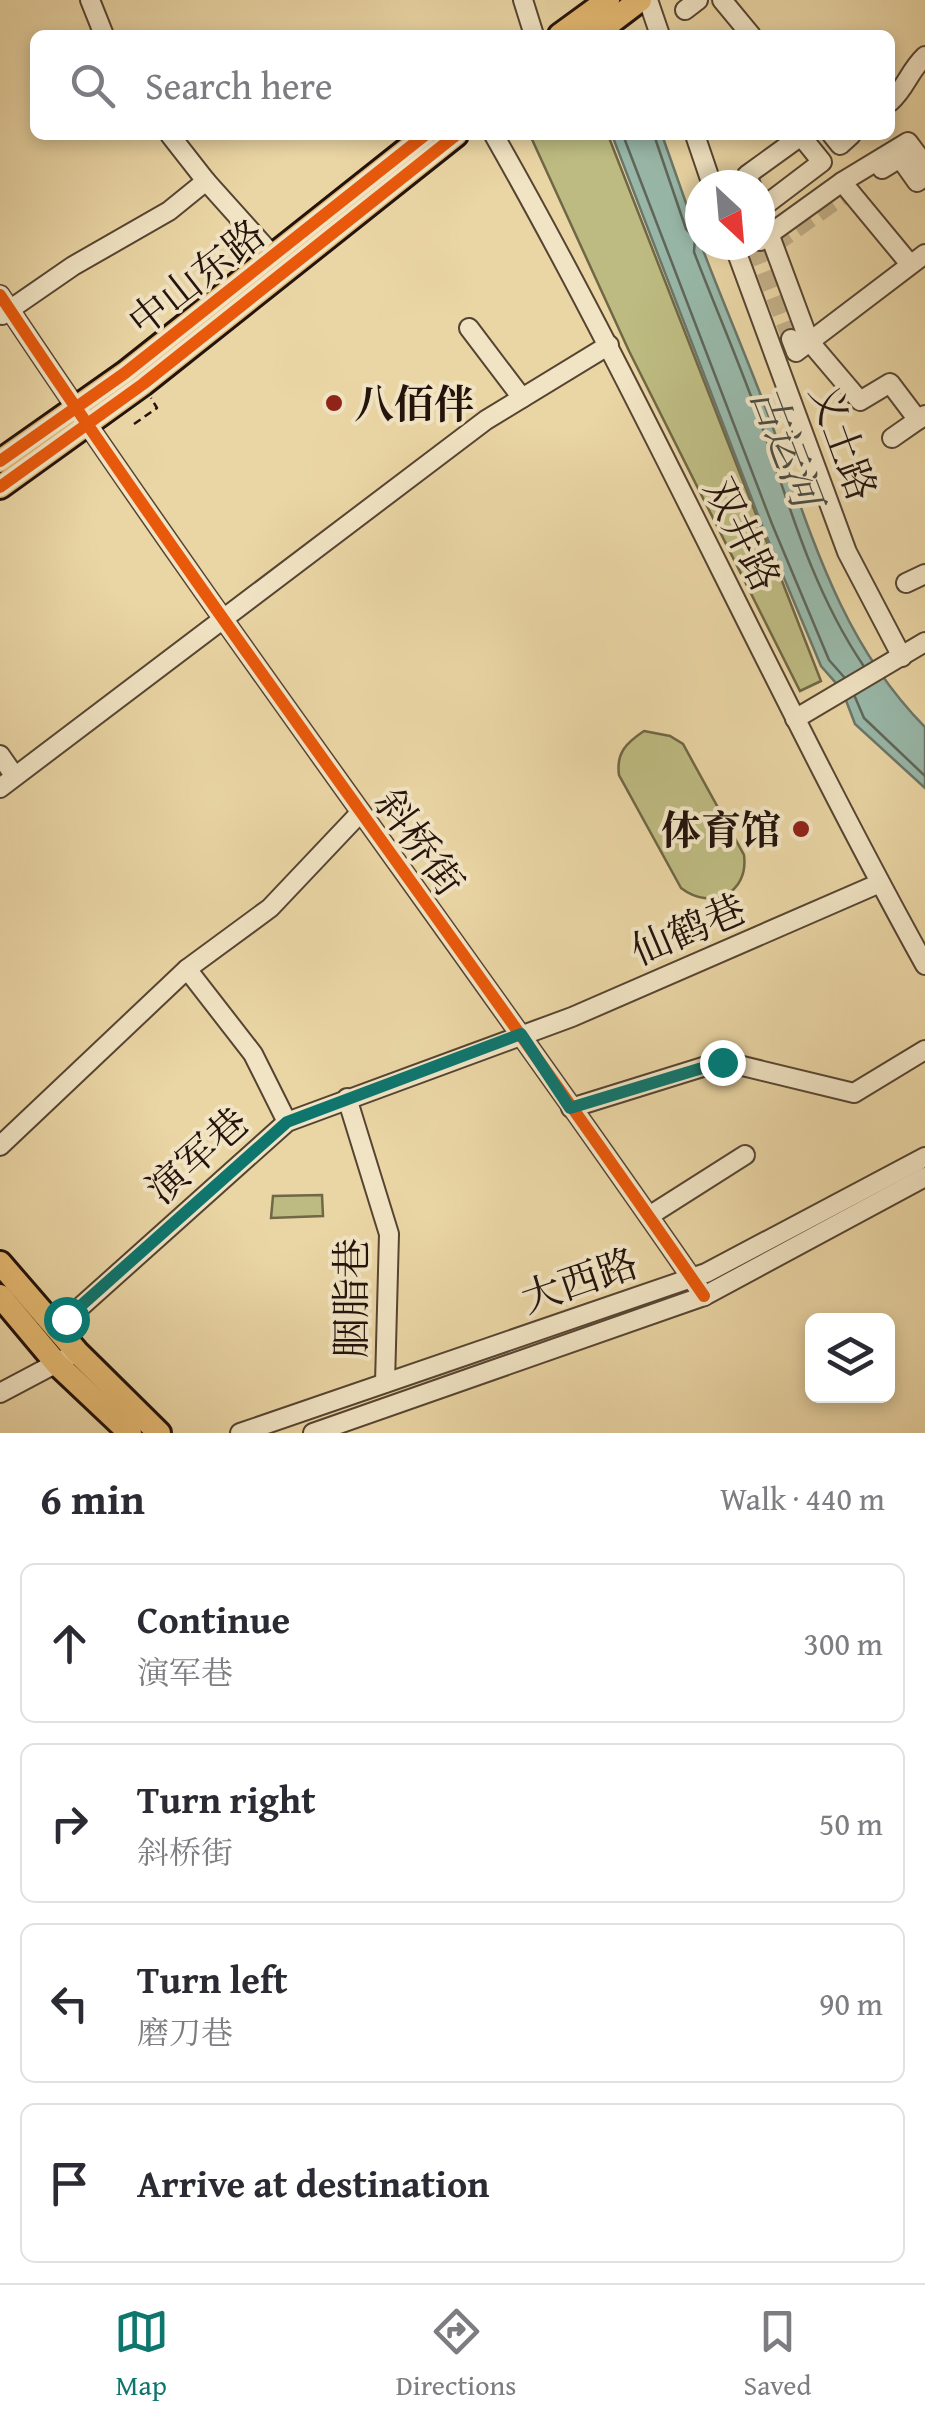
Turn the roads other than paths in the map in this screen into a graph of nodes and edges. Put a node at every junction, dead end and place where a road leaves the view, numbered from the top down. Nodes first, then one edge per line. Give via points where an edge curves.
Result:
1 (90, 0) edge
2 (522, 0) edge
3 (722, 0) edge
4 (632, 2) edge
5 (102, 30) edge
6 (532, 30) edge
7 (569, 30) edge
8 (600, 30) edge
9 (656, 30) edge
10 (747, 30) edge
11 (925, 56) edge
12 (895, 98) edge
13 (174, 140) edge
14 (420, 140) edge
15 (450, 140) edge
16 (497, 140) edge
17 (697, 140) edge
18 (795, 140) edge
19 (804, 140) edge
20 (925, 165) edge
21 (707, 170) edge
22 (754, 170) edge
23 (925, 177) edge
24 (206, 181) junction
25 (842, 182) junction
26 (862, 182) tunnel mouth
27 (775, 198) edge
28 (775, 232) edge
29 (275, 258) junction
30 (917, 259) edge
31 (745, 260) edge
32 (772, 260) edge
33 (3, 307) edge
34 (469, 328) dead end
35 (800, 340) junction
36 (609, 345) junction
37 (522, 398) junction
38 (79, 416) junction
39 (922, 418) edge
40 (892, 438) dead end
41 (0, 461) edge
42 (0, 487) edge
43 (925, 574) edge
44 (906, 583) dead end
45 (222, 621) junction
46 (925, 642) edge
47 (902, 657) junction
48 (794, 719) junction
49 (0, 756) edge
50 (7, 782) edge
51 (359, 814) junction
52 (880, 883) junction
53 (925, 964) edge
54 (187, 969) junction
55 (521, 1034) junction
56 (925, 1050) edge
57 (346, 1098) junction
58 (570, 1108) junction
59 (287, 1122) junction
60 (0, 1146) edge
61 (745, 1155) dead end
62 (925, 1157) edge
63 (925, 1177) edge
64 (649, 1216) junction
65 (0, 1263) edge
66 (692, 1278) junction
67 (0, 1296) edge
68 (704, 1296) junction
69 (56, 1328) junction
70 (67, 1358) junction
71 (385, 1383) junction
72 (0, 1392) edge
73 (130, 1433) edge
74 (160, 1433) edge
75 (240, 1433) edge
76 (314, 1433) edge

1 - 5 street
2 - 6 street
3 - 10 street
4 - 7 main road
4 - 8 main road
4 - 9 street
11 - 12 street
13 - 24 street
14 - 29 main road, 中山东路
15 - 38 main road, 中山东路 via 159,372
16 - 36 street, 双井路
17 - 21 street
18 - 22 street
19 - 27 street via 822,162
20 - 25 street via 908,142
23 - 26 street via 917,182 900,158
24 - 29 street
24 - 33 street via 170,210
25 - 28 street
25 - 30 street
29 - 38 main road, 中山东路
30 - 35 street
31 - 47 street, 义土路 via 846,552
32 - 35 street
33 - 38 street, 斜桥街
34 - 37 street
35 - 39 street via 860,401 890,383
36 - 37 street
36 - 48 street, 双井路
37 - 45 street
38 - 41 main road, 中山东路
38 - 42 main road, 中山东路
38 - 45 street, 斜桥街
39 - 40 street
43 - 44 street
45 - 50 street
45 - 51 street, 斜桥街
46 - 47 street
47 - 48 street
48 - 52 street, 双井路
49 - 50 street
51 - 54 street via 270,908
51 - 55 street, 斜桥街
52 - 53 street, 双井路
52 - 55 street, 仙鹤巷 via 572,1018
54 - 59 street via 253,1054
54 - 60 street
55 - 57 street, 演军巷
55 - 58 street, 斜桥街
56 - 58 street via 854,1092 722,1062
57 - 59 street, 演军巷
57 - 71 street, 胭脂巷 via 390,1234
58 - 64 street, 斜桥街
59 - 69 street, 演军巷
61 - 64 street
62 - 66 street, 大西路
63 - 68 street, 大西路
64 - 66 street, 斜桥街
65 - 69 main road
66 - 68 street, 斜桥街
66 - 71 street, 大西路
67 - 70 main road
68 - 76 street, 大西路
69 - 70 main road
70 - 72 street
70 - 73 main road
70 - 74 main road
71 - 75 street, 大西路

